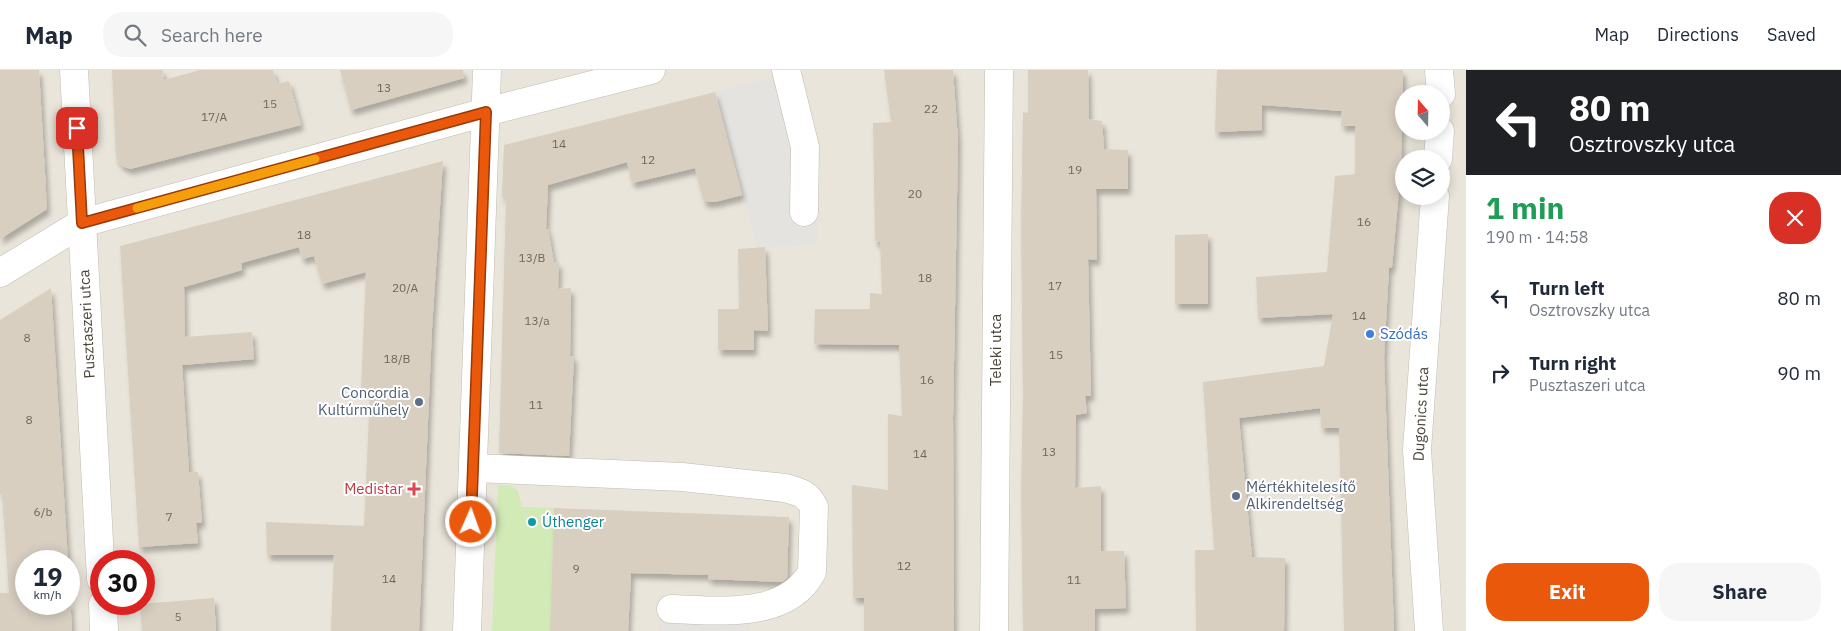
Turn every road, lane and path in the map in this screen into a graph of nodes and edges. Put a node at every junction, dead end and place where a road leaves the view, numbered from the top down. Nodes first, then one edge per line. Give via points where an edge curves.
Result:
1 (74, 70) edge
2 (487, 70) edge
3 (651, 70) edge
4 (786, 70) edge
5 (999, 70) edge
6 (1439, 70) edge
7 (1440, 85) edge
8 (486, 112) junction
9 (1434, 205) edge
10 (804, 212) dead end
11 (82, 223) junction
12 (0, 273) edge
13 (473, 468) junction
14 (99, 550) edge
15 (671, 609) dead end
16 (103, 615) edge
17 (104, 631) edge
18 (467, 631) edge
19 (994, 631) edge
20 (1430, 631) edge

1 - 11 street, Pusztaszeri utca
2 - 8 street
3 - 8 street
4 - 10 street via 805,147
5 - 19 street, Teleki utca
6 - 7 street
8 - 11 street
8 - 13 street
9 - 20 street, Dugonics utca via 1417,450
11 - 12 street
11 - 14 street, Pusztaszeri utca
13 - 15 street via 682,478 785,488 810,499 814,507 812,572 799,590 768,605 744,610
13 - 18 street
16 - 17 street

